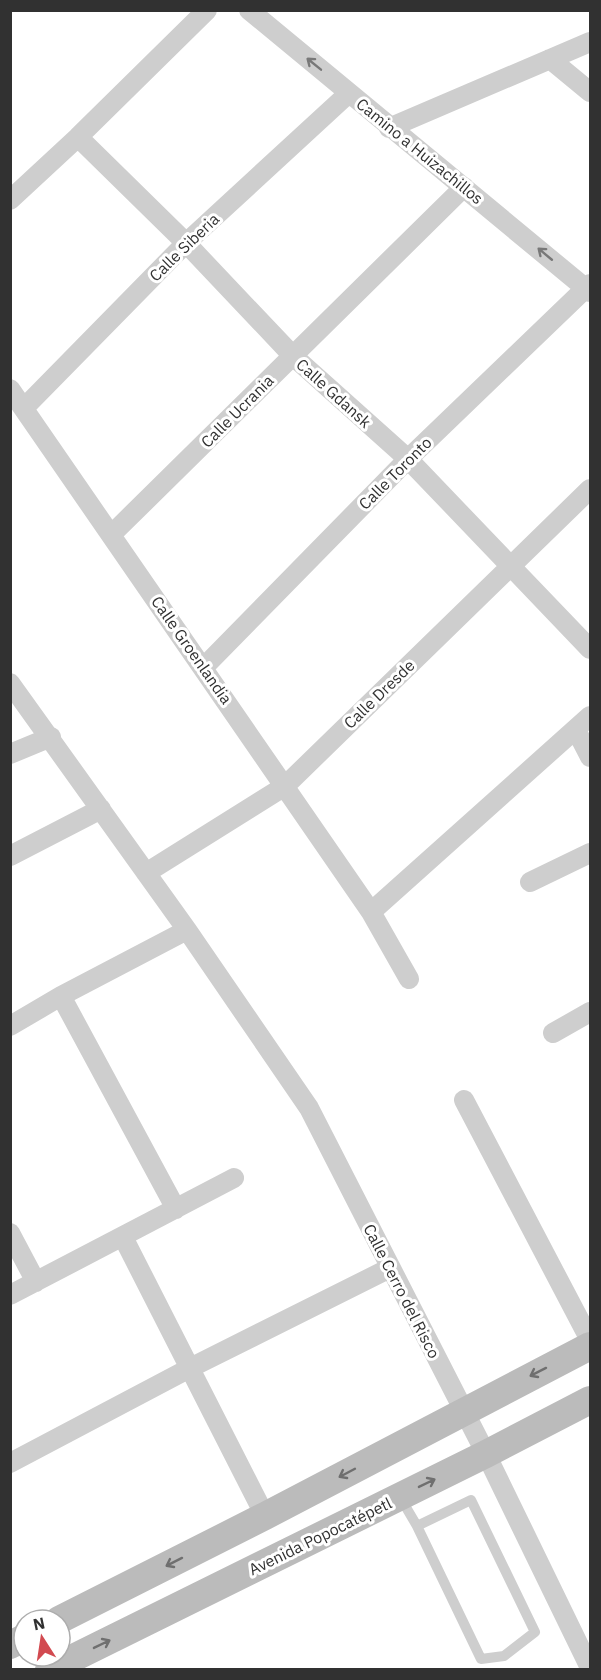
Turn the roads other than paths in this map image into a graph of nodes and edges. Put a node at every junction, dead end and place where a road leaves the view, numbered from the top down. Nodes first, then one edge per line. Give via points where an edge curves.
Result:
1 (207, 10) edge
2 (251, 11) edge
3 (591, 42) edge
4 (550, 59) junction
5 (591, 92) edge
6 (349, 93) junction
7 (389, 128) junction
8 (78, 137) junction
9 (464, 187) junction
10 (10, 200) edge
11 (186, 243) junction
12 (589, 288) edge
13 (293, 356) junction
14 (10, 389) edge
15 (24, 408) junction
16 (408, 459) junction
17 (591, 489) edge
18 (112, 534) junction
19 (511, 566) junction
20 (591, 649) edge
21 (204, 667) junction
22 (10, 683) edge
23 (591, 716) edge
24 (576, 730) junction
25 (51, 737) junction
26 (10, 754) edge
27 (591, 757) edge
28 (285, 786) junction
29 (101, 809) junction
30 (591, 853) edge
31 (10, 856) edge
32 (146, 873) junction
33 (530, 882) dead end
34 (371, 912) junction
35 (187, 930) junction
36 (410, 980) dead end
37 (61, 996) junction
38 (591, 1012) edge
39 (10, 1026) edge
40 (553, 1033) dead end
41 (464, 1100) dead end
42 (234, 1178) dead end
43 (176, 1209) junction
44 (10, 1233) edge
45 (123, 1237) junction
46 (390, 1268) junction
47 (36, 1282) junction
48 (10, 1295) edge
49 (591, 1340) edge
50 (591, 1346) edge
51 (190, 1368) junction
52 (591, 1400) edge
53 (464, 1411) junction
54 (486, 1454) junction
55 (10, 1463) edge
56 (400, 1496) junction
57 (265, 1516) junction
58 (417, 1526) junction
59 (118, 1590) junction
60 (72, 1613) edge
61 (136, 1627) junction
62 (591, 1668) edge
63 (49, 1670) edge

1 - 8 street
6 -> 2 street, Camino a Huizachillos
3 - 4 street
4 - 5 street
4 - 7 street
6 - 7 street, Camino a Huizachillos
6 - 11 street, Calle Siberia
7 - 9 street, Camino a Huizachillos
8 - 10 street
8 - 11 street, Calle Gdansk
12 -> 9 street, Camino a Huizachillos
9 - 13 street, Calle Ucrania
11 - 13 street, Calle Gdansk
11 - 15 street, Calle Siberia
12 - 16 street, Calle Toronto
13 - 16 street, Calle Gdansk
13 - 18 street, Calle Ucrania
14 - 15 street, Calle Groenlandia
15 - 18 street, Calle Groenlandia
16 - 19 street, Calle Gdansk
16 - 21 street, Calle Toronto
17 - 19 street, Calle Dresde
18 - 21 street, Calle Groenlandia
19 - 20 street, Calle Gdansk
19 - 28 street, Calle Dresde
21 - 28 street, Calle Groenlandia
22 - 25 street, Calle Cerro del Risco
23 - 24 street
24 - 27 street
24 - 34 street
25 - 26 street
25 - 29 street, Calle Cerro del Risco
28 - 32 street, Calle Dresde
28 - 34 street, Calle Groenlandia
29 - 31 street
29 - 32 street, Calle Cerro del Risco
30 - 33 street
32 - 35 street, Calle Cerro del Risco
34 - 36 street, Calle Groenlandia
35 - 37 street
35 - 46 street, Calle Cerro del Risco via 309,1108
37 - 39 street
37 - 43 street
38 - 40 street
41 - 49 street
42 - 43 street
43 - 45 street
44 - 47 street
45 - 47 street
45 - 51 street
46 - 51 street
46 - 53 street, Calle Cerro del Risco
47 - 48 street
50 -> 53 street
51 - 55 street
51 - 57 street
52 - 54 street, Avenida Popocatépetl
53 - 54 street, Calle Cerro del Risco
53 -> 57 street
56 -> 54 street, Avenida Popocatépetl
54 - 62 street, Calle Cerro del Risco
56 - 58 lane
56 - 61 street, Avenida Popocatépetl
57 -> 59 street
58 - 58 lane via 481,1659 504,1656 535,1632 471,1500
59 - 60 street
59 - 61 street
63 -> 61 street, Avenida Popocatépetl

